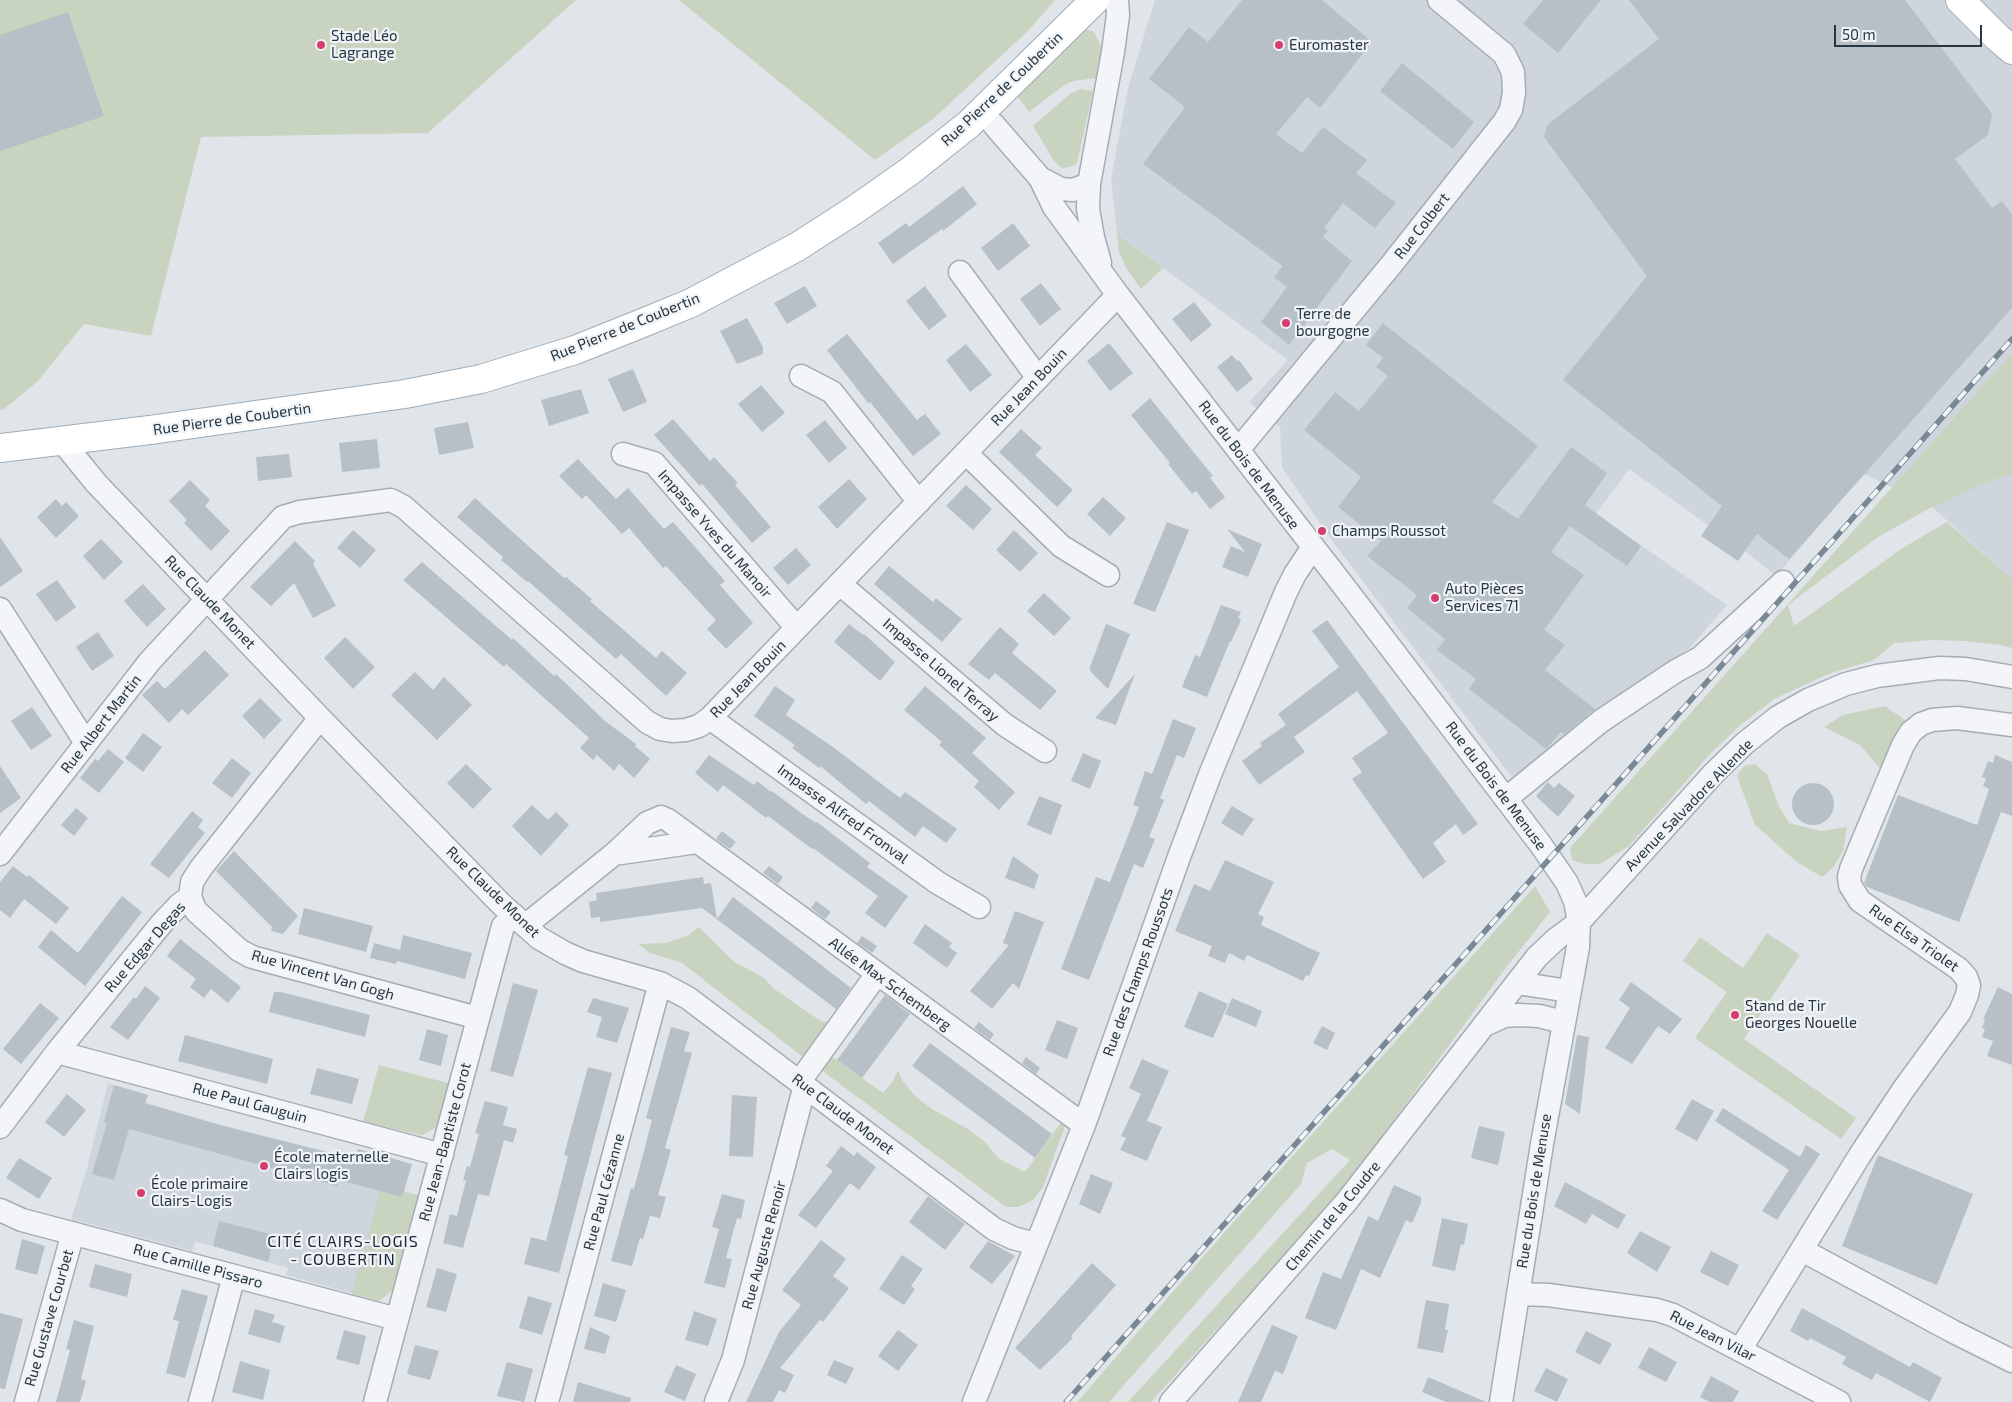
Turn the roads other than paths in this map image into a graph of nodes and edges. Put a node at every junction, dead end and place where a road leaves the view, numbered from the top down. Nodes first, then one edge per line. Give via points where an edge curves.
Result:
1 (1095, 0) edge
2 (1117, 0) edge
3 (1439, 0) edge
4 (1960, 0) edge
5 (2012, 50) edge
6 (982, 125) junction
7 (1040, 178) junction
8 (1089, 184) junction
9 (960, 272) dead end
10 (1101, 272) junction
11 (1118, 295) junction
12 (801, 376) dead end
13 (1038, 378) junction
14 (61, 440) junction
15 (0, 448) edge
16 (1238, 450) junction
17 (966, 453) junction
18 (623, 454) dead end
19 (919, 502) junction
20 (1313, 547) junction
21 (1108, 575) dead end
22 (1783, 582) dead end
23 (840, 584) junction
24 (208, 600) junction
25 (0, 609) edge
26 (797, 628) junction
27 (2012, 677) edge
28 (320, 718) junction
29 (710, 718) junction
30 (2012, 725) edge
31 (86, 743) junction
32 (1045, 752) dead end
33 (1504, 798) junction
34 (697, 842) junction
35 (0, 854) edge
36 (614, 854) junction
37 (190, 897) junction
38 (979, 907) dead end
39 (520, 920) junction
40 (1580, 922) junction
41 (877, 974) junction
42 (660, 982) junction
43 (1517, 983) junction
44 (1569, 991) junction
45 (478, 1018) junction
46 (1564, 1022) junction
47 (1487, 1024) junction
48 (58, 1052) junction
49 (803, 1083) junction
50 (1084, 1125) junction
51 (0, 1127) edge
52 (442, 1155) junction
53 (0, 1210) edge
54 (73, 1233) junction
55 (1036, 1244) junction
56 (1802, 1250) junction
57 (234, 1276) junction
58 (1518, 1294) junction
59 (397, 1319) junction
60 (1740, 1350) junction
61 (2012, 1361) edge
62 (26, 1402) edge
63 (200, 1402) edge
64 (375, 1402) edge
65 (547, 1402) edge
66 (716, 1402) edge
67 (974, 1402) edge
68 (1170, 1402) edge
69 (1500, 1402) edge
70 (1840, 1402) edge

1 - 6 main road, Rue Pierre de Coubertin via 1006,89
2 - 8 street, Rue du Bois de Menuse via 1113,52
3 - 16 street, Rue Colbert via 1504,54 1513,72 1511,110 1391,265
4 - 5 main road
6 - 7 street, Rue du Bois de Menuse
6 - 14 main road, Rue Pierre de Coubertin via 797,247 691,303 576,350 481,379 405,394
7 - 8 street, Rue du Bois de Menuse via 1061,189 1073,190
7 - 10 street, Rue du Bois de Menuse via 1054,207
8 - 10 street, Rue du Bois de Menuse via 1088,209
9 - 13 street
10 - 11 street, Rue du Bois de Menuse
11 - 13 street, Rue Jean Bouin
11 - 16 street, Rue du Bois de Menuse
12 - 19 street via 832,392
13 - 17 street, Rue Jean Bouin
14 - 15 main road, Rue Pierre de Coubertin
14 - 24 street, Rue Claude Monet via 96,483
16 - 20 street, Rue du Bois de Menuse
17 - 19 street, Rue Jean Bouin
17 - 21 street via 1061,546
18 - 26 street, Impasse Yves du Manoir via 654,464
19 - 23 street, Rue Jean Bouin
20 - 33 street, Rue du Bois de Menuse
20 - 50 street, Rue des Champs Roussots via 1286,592 1211,772
22 - 33 street via 1700,658 1601,721
23 - 26 street, Rue Jean Bouin
23 - 32 street, Impasse Lionel Terray via 1005,725
24 - 28 street, Rue Claude Monet
24 - 29 street, Rue Jean Bouin via 283,517 391,500 404,507 647,722 672,731 698,726
24 - 31 street, Rue Albert Martin via 150,661
25 - 31 street
26 - 29 street, Rue Jean Bouin
27 - 40 street, Avenue Salvadore Allende via 1966,669 1906,671 1846,684 1800,704 1745,743
28 - 37 street, Rue Edgar Degas via 200,868 192,882
28 - 39 street, Rue Claude Monet
29 - 38 street, Impasse Alfred Fronval via 938,883
30 - 56 street, Rue Elsa Triolet via 1949,718 1921,724 1911,732 1903,744 1851,869 1850,885 1860,901 1959,969 1969,985 1960,1012 1903,1090
31 - 35 street, Rue Albert Martin
33 - 40 street, Rue du Bois de Menuse via 1567,883
34 - 36 street
34 - 36 street, Allée Max Schemberg via 661,816 648,823
34 - 41 street, Allée Max Schemberg
36 - 39 street, Allée Max Schemberg
37 - 45 street, Rue Vincent Van Gogh via 196,911 239,950 252,957
37 - 48 street, Rue Edgar Degas via 162,923
39 - 42 street, Rue Claude Monet via 539,938 583,961
39 - 45 street, Rue Jean-Baptiste Corot via 503,926
40 - 43 street, Avenue Salvadore Allende via 1537,957
40 - 44 street, Rue du Bois de Menuse
41 - 49 street
41 - 50 street, Allée Max Schemberg
42 - 49 street, Rue Claude Monet via 688,998
42 - 65 street, Rue Paul Cézanne
43 - 44 street
43 - 47 street, Chemin de la Coudre
44 - 46 street, Rue du Bois de Menuse
45 - 52 street, Rue Jean-Baptiste Corot
46 - 47 street via 1519,1015 1504,1016
46 - 58 street, Rue du Bois de Menuse
47 - 68 street, Chemin de la Coudre via 1348,1202
48 - 51 street, Rue Edgar Degas
48 - 52 street, Rue Paul Gauguin
49 - 55 street, Rue Claude Monet via 994,1230
49 - 66 street, Rue Auguste Renoir via 733,1360
50 - 55 street, Rue des Champs Roussots
52 - 59 street, Rue Jean-Baptiste Corot
53 - 54 street, Rue Camille Pissaro via 22,1220
54 - 57 street, Rue Camille Pissaro
54 - 62 street, Rue Gustave Courbet
55 - 67 street, Rue des Champs Roussots
56 - 60 street, Rue Elsa Triolet
56 - 61 street
57 - 59 street, Rue Camille Pissaro
57 - 63 street
58 - 60 street, Rue Jean Vilar via 1657,1310
58 - 69 street, Rue du Bois de Menuse
59 - 64 street, Rue Jean-Baptiste Corot
60 - 70 street, Rue Jean Vilar

